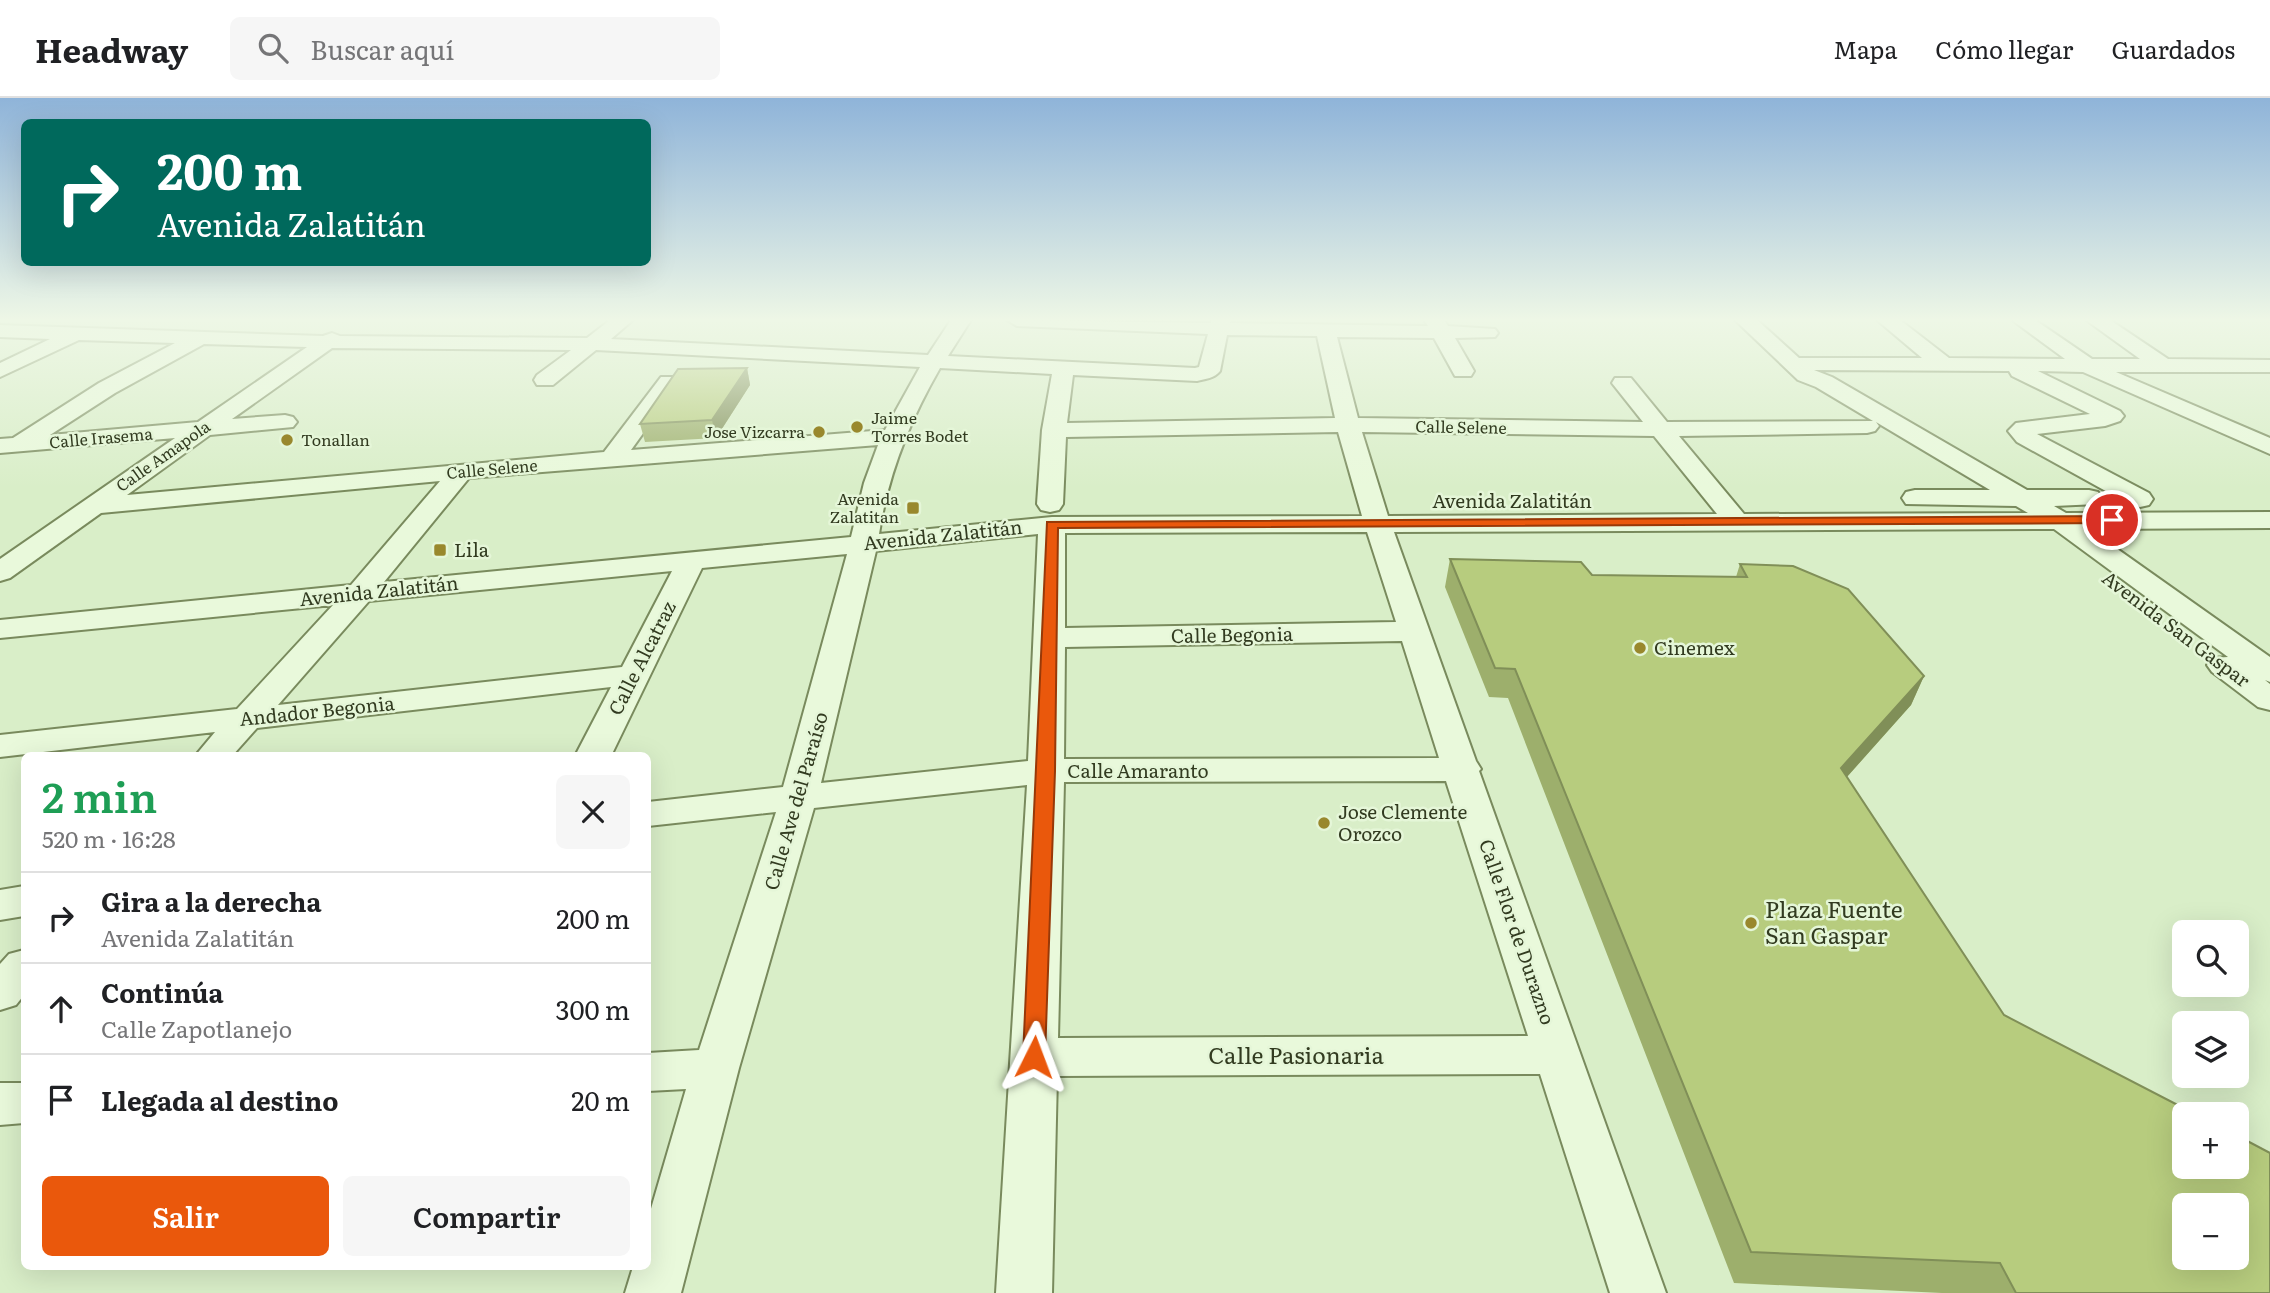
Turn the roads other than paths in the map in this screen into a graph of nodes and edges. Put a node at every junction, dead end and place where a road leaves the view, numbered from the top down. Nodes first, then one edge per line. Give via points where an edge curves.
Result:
1 (130, 376) edge
2 (278, 376) edge
3 (550, 376) edge
4 (924, 376) edge
5 (1062, 376) edge
6 (1336, 376) edge
7 (1802, 376) edge
8 (1811, 376) edge
9 (2029, 376) edge
10 (2110, 376) edge
11 (545, 380) dead end
12 (669, 382) edge
13 (1623, 383) dead end
14 (285, 422) dead end
15 (1348, 425) junction
16 (1867, 426) junction
17 (202, 429) junction
18 (1662, 429) junction
19 (1054, 430) junction
20 (892, 437) junction
21 (2270, 447) edge
22 (6, 449) edge
23 (611, 460) junction
24 (461, 471) junction
25 (2140, 499) junction
26 (2270, 499) edge
27 (92, 506) junction
28 (2026, 509) junction
29 (1727, 511) junction
30 (1374, 512) junction
31 (1051, 514) junction
32 (2270, 520) edge
33 (866, 532) junction
34 (692, 560) junction
35 (0, 572) edge
36 (369, 582) junction
37 (0, 607) edge
38 (0, 629) edge
39 (1415, 631) junction
40 (1049, 638) junction
41 (2270, 672) edge
42 (634, 675) junction
43 (2270, 701) edge
44 (247, 719) junction
45 (0, 746) edge
46 (217, 752) edge
47 (595, 752) edge
48 (1463, 769) junction
49 (1046, 771) junction
50 (799, 797) junction
51 (651, 814) edge
52 (21, 902) edge
53 (0, 905) edge
54 (21, 968) edge
55 (0, 993) edge
56 (1559, 1055) junction
57 (1034, 1057) junction
58 (716, 1068) junction
59 (651, 1072) edge
60 (21, 1103) edge
61 (0, 1104) edge
62 (653, 1293) edge
63 (1024, 1293) edge
64 (1638, 1293) edge

1 - 22 street
2 - 17 street, Calle Amapola
3 - 11 street
4 - 20 street, Calle Ave del Paraíso
5 - 19 street
6 - 15 street, Calle Flor de Durazno
7 - 16 street, Avenida San Gaspar via 1815,393
8 - 28 street, Avenida San Gaspar
9 - 25 street via 2112,416 2024,428 2020,431 2025,437
10 - 21 street
12 - 23 street
13 - 18 street
14 - 17 street, Calle Irasema
15 - 18 street, Calle Selene
15 - 19 street, Calle Selene
15 - 30 street, Calle Flor de Durazno
16 - 18 street, Calle Selene
16 - 28 street, Avenida San Gaspar
17 - 22 street, Calle Irasema
17 - 27 street, Calle Amapola
18 - 29 street
19 - 31 street
20 - 23 street, Calle Selene
20 - 33 street, Calle Ave del Paraíso
23 - 24 street, Calle Selene
24 - 27 street, Calle Selene
24 - 36 street
25 - 26 street
25 - 28 street
27 - 35 street, Calle Amapola
28 - 29 street, Avenida Zalatitán
28 - 29 street, Avenida Zalatitán
28 - 32 street
28 - 41 street, Avenida San Gaspar
28 - 43 street, Avenida San Gaspar
29 - 30 street, Avenida Zalatitán
30 - 31 street, Avenida Zalatitán
30 - 39 street, Calle Flor de Durazno
31 - 33 street, Avenida Zalatitán
31 - 40 street
33 - 34 street, Avenida Zalatitán
33 - 36 street, Avenida Zalatitán
33 - 50 street, Calle Ave del Paraíso
34 - 36 street, Avenida Zalatitán
34 - 42 street, Calle Alcatraz
36 - 37 street, Avenida Zalatitán
36 - 38 street, Avenida Zalatitán
36 - 44 street
39 - 40 street, Calle Begonia
39 - 48 street, Calle Flor de Durazno
40 - 49 street
42 - 44 street, Andador Begonia
42 - 47 street, Calle Alcatraz
44 - 45 street, Andador Begonia
44 - 46 street
48 - 49 street, Calle Amaranto
48 - 56 street, Calle Flor de Durazno
49 - 50 street, Calle Amaranto
49 - 57 street
50 - 51 street, Calle Amaranto
50 - 58 street, Calle Ave del Paraíso
52 - 53 street
54 - 55 street
56 - 57 street, Calle Pasionaria
56 - 64 street, Calle Flor de Durazno
57 - 63 street
58 - 59 street
58 - 62 street, Calle Ave del Paraíso
60 - 61 street

